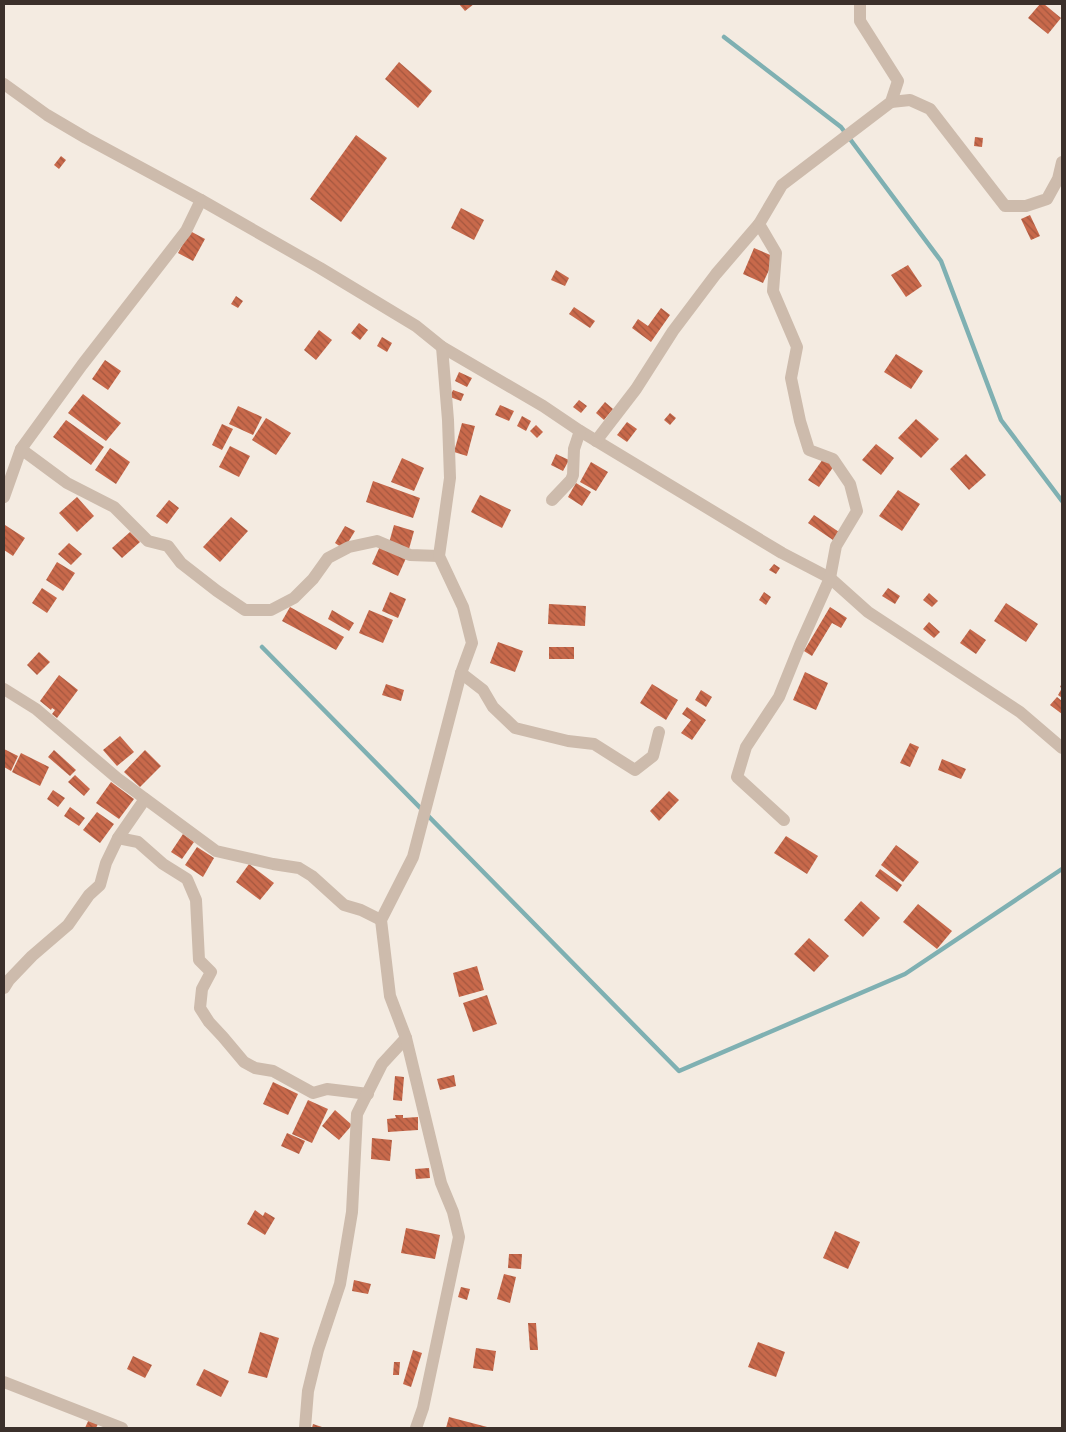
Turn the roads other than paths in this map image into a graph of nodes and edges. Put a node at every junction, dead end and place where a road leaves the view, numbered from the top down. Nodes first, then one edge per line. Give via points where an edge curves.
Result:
1 (860, 4) edge
2 (4, 84) edge
3 (891, 102) junction
4 (1062, 162) edge
5 (201, 200) junction
6 (759, 224) junction
7 (442, 346) junction
8 (580, 431) junction
9 (596, 441) junction
10 (21, 450) junction
11 (4, 498) edge
12 (552, 500) dead end
13 (438, 556) junction
14 (830, 578) junction
15 (461, 673) junction
16 (4, 689) edge
17 (659, 732) dead end
18 (1062, 748) edge
19 (145, 799) junction
20 (784, 820) dead end
21 (118, 838) junction
22 (381, 920) junction
23 (4, 988) edge
24 (406, 1038) junction
25 (368, 1094) junction
26 (4, 1382) edge
27 (122, 1428) edge
28 (305, 1428) edge
29 (416, 1428) edge

1 - 3 street via 860,22 898,81
2 - 5 street via 70,129
3 - 4 street via 910,100 930,109 1005,206 1026,206 1046,199 1058,179
3 - 6 street via 782,185
5 - 7 street via 416,326
5 - 10 street via 186,230
6 - 9 street via 673,331
6 - 14 street via 776,253 772,291 797,347 791,378 809,450 832,459 850,484 857,511 836,546
7 - 8 street
7 - 13 street via 450,478
8 - 9 street
8 - 12 street via 574,449 571,480
9 - 14 street via 782,553
10 - 11 street
10 - 13 street via 67,483 114,507 148,541 168,546 181,563 245,610 271,610 294,598 328,558 349,547 377,541 410,555
13 - 15 street via 463,607 472,643
14 - 18 street via 868,612 1020,712
14 - 20 street via 779,697 746,747 737,777
15 - 17 street via 482,690 493,707 516,728 594,744 635,770 653,756
15 - 22 street via 413,857
16 - 19 street via 36,708
19 - 21 street
19 - 22 street via 216,851 299,868 344,905
21 - 23 street via 100,885 88,895 68,925 32,956
21 - 25 street via 138,842 187,879 196,900 199,960 211,972 202,989 200,1008 244,1062 273,1071 313,1094 327,1089
22 - 24 street via 390,996
24 - 25 street via 382,1064
24 - 29 street via 441,1183 459,1236
25 - 28 street via 357,1114 352,1212 340,1284 308,1391
26 - 27 street

